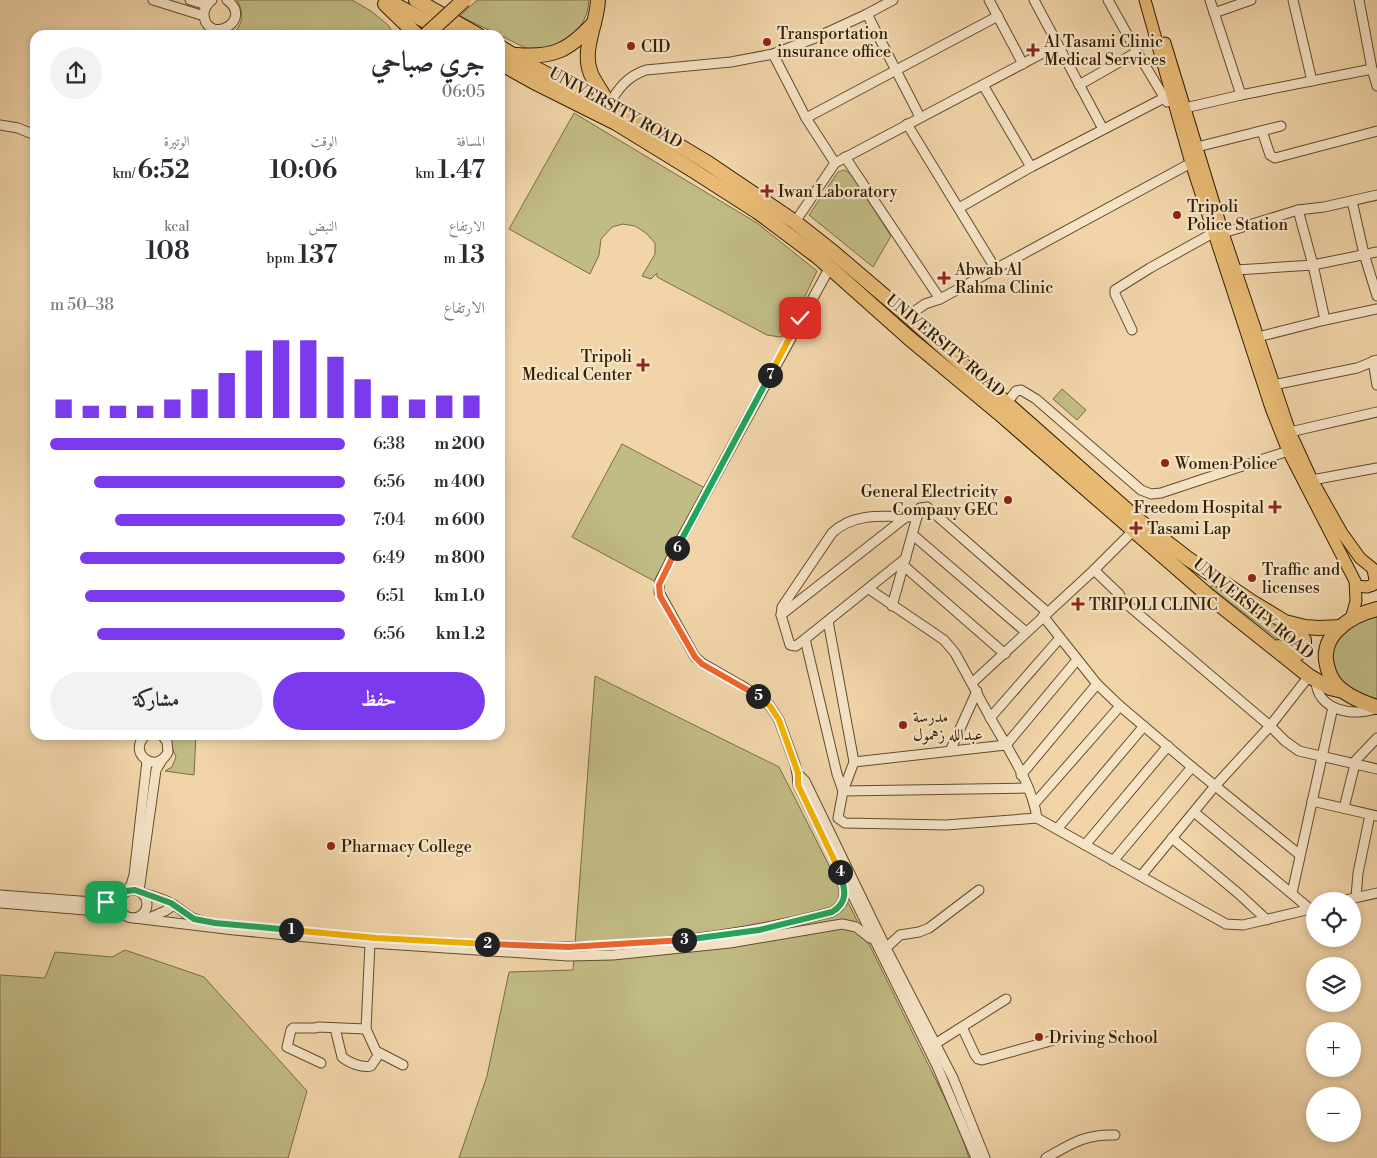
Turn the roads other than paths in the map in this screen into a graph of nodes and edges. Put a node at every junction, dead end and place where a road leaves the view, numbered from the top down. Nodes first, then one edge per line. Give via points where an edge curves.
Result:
1 (153, 0) edge
2 (190, 0) edge
3 (228, 0) edge
4 (381, 0) edge
5 (386, 0) edge
6 (416, 0) edge
7 (464, 0) edge
8 (598, 0) edge
9 (893, 0) edge
10 (989, 0) edge
11 (1034, 0) edge
12 (1108, 0) edge
13 (1144, 0) edge
14 (1152, 0) edge
15 (1210, 0) edge
16 (1251, 0) edge
17 (1293, 0) edge
18 (1359, 0) edge
19 (210, 2) edge
20 (1214, 13) junction
21 (868, 14) junction
22 (204, 16) junction
23 (998, 16) junction
24 (594, 22) junction
25 (215, 30) edge
26 (222, 30) edge
27 (412, 30) edge
28 (431, 30) edge
29 (443, 30) edge
30 (469, 30) edge
31 (1058, 45) junction
32 (505, 51) edge
33 (1137, 52) junction
34 (773, 54) junction
35 (513, 55) junction
36 (1023, 64) junction
37 (505, 66) edge
38 (1372, 69) junction
39 (896, 70) junction
40 (1312, 81) junction
41 (983, 85) junction
42 (1080, 85) junction
43 (1377, 86) edge
44 (1241, 95) junction
45 (1164, 98) junction
46 (609, 105) junction
47 (1180, 109) junction
48 (806, 118) junction
49 (920, 118) junction
50 (907, 124) junction
51 (0, 125) edge
52 (1281, 126) dead end
53 (1103, 129) junction
54 (1262, 131) junction
55 (1377, 131) edge
56 (30, 133) edge
57 (1197, 147) junction
58 (845, 157) junction
59 (1191, 163) junction
60 (835, 164) junction
61 (1031, 167) junction
62 (1377, 194) edge
63 (1352, 201) junction
64 (959, 208) junction
65 (1298, 210) junction
66 (795, 222) junction
67 (1218, 233) junction
68 (1377, 252) edge
69 (1364, 254) junction
70 (1313, 265) junction
71 (830, 267) junction
72 (995, 268) junction
73 (1236, 270) junction
74 (1377, 296) edge
75 (940, 299) junction
76 (1377, 309) edge
77 (908, 316) junction
78 (1324, 320) junction
79 (1132, 330) dead end
80 (1258, 337) junction
81 (1375, 360) edge
82 (1273, 385) junction
83 (1377, 385) edge
84 (1006, 404) junction
85 (1377, 412) edge
86 (1290, 432) junction
87 (1288, 451) junction
88 (1377, 468) edge
89 (1312, 480) junction
90 (906, 517) junction
91 (917, 517) junction
92 (1134, 530) junction
93 (913, 535) junction
94 (905, 562) junction
95 (1094, 570) junction
96 (1375, 571) edge
97 (1356, 586) junction
98 (869, 589) junction
99 (892, 606) junction
100 (1377, 610) edge
101 (1045, 614) junction
102 (781, 615) junction
103 (828, 622) junction
104 (1285, 622) junction
105 (1346, 623) junction
106 (1026, 632) junction
107 (1060, 638) junction
108 (1261, 638) junction
109 (805, 639) junction
110 (1005, 654) junction
111 (1077, 660) junction
112 (1312, 678) junction
113 (1097, 684) junction
114 (975, 687) junction
115 (1343, 691) junction
116 (1120, 706) junction
117 (1333, 707) junction
118 (1377, 707) edge
119 (990, 718) junction
120 (1144, 726) junction
121 (1270, 726) junction
122 (1377, 738) edge
123 (142, 740) edge
124 (166, 740) edge
125 (1006, 745) junction
126 (1168, 746) junction
127 (950, 751) junction
128 (1322, 757) junction
129 (162, 760) junction
130 (147, 761) junction
131 (854, 762) junction
132 (1355, 765) junction
133 (1192, 767) junction
134 (1377, 769) edge
135 (798, 773) junction
136 (1021, 775) junction
137 (1215, 786) junction
138 (1028, 788) junction
139 (843, 791) junction
140 (1312, 801) junction
141 (1034, 803) junction
142 (1344, 808) junction
143 (1194, 812) junction
144 (1373, 816) edge
145 (1037, 818) junction
146 (1057, 829) junction
147 (1172, 838) junction
148 (1085, 845) junction
149 (1300, 855) junction
150 (1113, 861) junction
151 (841, 873) junction
152 (1141, 876) junction
153 (979, 890) dead end
154 (140, 892) junction
155 (1356, 892) edge
156 (1377, 892) edge
157 (124, 893) junction
158 (1292, 893) junction
159 (0, 895) edge
160 (1361, 896) edge
161 (0, 903) edge
162 (1306, 904) edge
163 (174, 905) junction
164 (1306, 910) edge
165 (122, 913) junction
166 (134, 918) junction
167 (810, 918) junction
168 (146, 919) junction
169 (1267, 920) junction
170 (792, 927) junction
171 (813, 929) junction
172 (874, 942) junction
173 (370, 943) junction
174 (886, 948) junction
175 (568, 952) junction
176 (1006, 999) dead end
177 (962, 1027) junction
178 (335, 1028) junction
179 (366, 1030) junction
180 (1061, 1038) dead end
181 (935, 1044) junction
182 (379, 1054) junction
183 (321, 1063) dead end
184 (403, 1065) dead end
185 (1115, 1135) dead end
186 (976, 1158) edge
187 (985, 1158) edge
188 (1046, 1158) edge

1 - 22 street
2 - 19 street
3 - 26 street via 234,8 235,17 231,25
4 - 27 highway
5 - 29 highway
6 - 30 highway
7 - 28 highway, bridge
8 - 24 highway
9 - 21 street
10 - 23 street
11 - 31 street
12 - 33 street
13 - 47 main road
14 - 47 main road
15 - 20 street
16 - 20 street
17 - 40 street
18 - 38 street
19 - 22 street
20 - 44 street
21 - 34 street
21 - 39 street
22 - 25 street via 207,24
23 - 36 street
23 - 39 street
24 - 35 highway via 560,52 544,56
24 - 46 highway via 587,60
31 - 36 street
31 - 42 street
32 - 35 highway, UNIVERSITY ROAD
33 - 42 street
33 - 45 street
34 - 46 street via 731,62 646,70 627,79
34 - 48 street
35 - 46 highway, UNIVERSITY ROAD
36 - 41 street
37 - 71 highway, UNIVERSITY ROAD via 616,123 694,171 758,212
38 - 40 street
38 - 43 street
39 - 48 street
39 - 49 street
40 - 44 street
41 - 49 street
41 - 61 street
42 - 53 street
44 - 47 street
45 - 47 street
45 - 53 street
46 - 66 highway, UNIVERSITY ROAD via 708,163
47 - 57 main road
47 - 59 main road
48 - 60 street
49 - 50 street
50 - 58 street
50 - 64 street
51 - 56 street
52 - 54 street
53 - 61 street
54 - 55 street via 1270,155 1276,158
54 - 57 street
57 - 67 main road
58 - 60 street
58 - 75 street
59 - 67 main road
59 - 72 street
60 - 66 street
61 - 64 street
62 - 63 street
63 - 65 street
63 - 69 street
64 - 72 street
65 - 67 street
65 - 70 street
66 - 77 highway, UNIVERSITY ROAD
67 - 73 main road
67 - 79 street via 1115,290
67 - 87 main road via 1271,408
68 - 69 street
69 - 70 street
69 - 74 street
70 - 73 street
70 - 78 street
71 - 92 highway, UNIVERSITY ROAD
71 - 135 street via 797,322 680,541 658,589 695,657 770,706 779,720
72 - 75 street
73 - 80 main road
75 - 77 street via 925,304
76 - 78 street
77 - 84 highway, UNIVERSITY ROAD
78 - 80 street
80 - 82 main road
81 - 82 street via 1357,368
81 - 83 street
82 - 86 main road
84 - 87 street via 1016,391 1021,390 1036,399 1141,490 1151,494
84 - 104 highway, UNIVERSITY ROAD via 1137,520 1187,558
85 - 86 street
86 - 89 main road
87 - 97 main road
88 - 89 street
89 - 96 main road via 1350,546
90 - 91 street
90 - 102 street
90 - 102 street via 862,517 839,526 782,607
91 - 93 street
91 - 101 street via 920,508 927,507
92 - 95 street
92 - 108 highway, UNIVERSITY ROAD
93 - 94 street
93 - 106 street
94 - 98 street
94 - 99 street
94 - 110 street
95 - 101 street
95 - 121 street via 1122,600
96 - 97 main road via 1373,585
97 - 105 main road via 1356,601
98 - 99 street
98 - 103 street
99 - 114 street via 950,646
100 - 105 highway, UNIVERSITY ROAD
101 - 106 street
101 - 107 street
102 - 109 street via 790,644 796,646
103 - 109 street
103 - 131 street
104 - 105 highway, UNIVERSITY ROAD via 1325,628
104 - 108 highway via 1304,640 1304,647 1299,653 1287,651
105 - 115 highway via 1327,644 1326,655 1330,676
106 - 110 street
107 - 111 street
107 - 119 street
108 - 112 highway, UNIVERSITY ROAD
109 - 139 street
110 - 114 street
111 - 113 street
111 - 125 street
112 - 115 highway, UNIVERSITY ROAD
112 - 117 street via 1319,697
112 - 121 street
113 - 116 street
113 - 136 street
114 - 119 street
114 - 127 street
115 - 118 highway, UNIVERSITY ROAD
116 - 120 street
116 - 141 street
117 - 118 street via 1359,712
117 - 128 street
119 - 125 street
120 - 126 street
120 - 146 street
121 - 128 street via 1293,748
121 - 137 street
122 - 132 street
123 - 130 street via 139,751
124 - 129 street via 168,748
125 - 127 street
125 - 136 street
126 - 133 street
126 - 148 street
127 - 131 street
128 - 132 street
128 - 140 street
129 - 130 street
129 - 154 street via 156,770
130 - 157 street via 134,875
131 - 139 street
132 - 134 street
132 - 142 street
133 - 137 street
133 - 150 street
135 - 151 street via 798,785
135 - 174 street via 805,781
136 - 138 street
137 - 143 street
137 - 149 street
138 - 139 street
138 - 141 street
139 - 145 street via 838,818 845,824 946,825
140 - 142 street
140 - 149 street
141 - 145 street
142 - 144 street
143 - 147 street
143 - 158 street
144 - 155 street via 1358,873
145 - 146 street
146 - 148 street
147 - 152 street
147 - 169 street
148 - 150 street
149 - 158 street
150 - 152 street
151 - 167 street via 845,891 843,903 832,912
151 - 172 street
152 - 169 street via 1226,924 1243,925
153 - 174 street via 942,920 919,932 900,935
154 - 157 street
154 - 163 street
154 - 166 street via 146,900 146,908 142,915
156 - 160 street
157 - 159 street via 106,902
157 - 165 street via 118,901
158 - 162 street
161 - 165 street
163 - 168 street
163 - 175 street via 194,919 215,923
164 - 169 street
165 - 166 street
166 - 168 street
167 - 170 street
167 - 171 street
168 - 173 street
170 - 171 street
170 - 175 street
171 - 172 street via 849,925
172 - 186 street via 937,1066
173 - 175 street
173 - 179 street
174 - 181 street
176 - 177 street
177 - 180 street via 975,1055 982,1060
177 - 181 street
178 - 179 street
178 - 182 street via 345,1060 366,1067 371,1066
178 - 183 street via 291,1030 287,1047
179 - 182 street
181 - 187 street via 964,1102
182 - 184 street
185 - 188 street via 1098,1134 1084,1138

